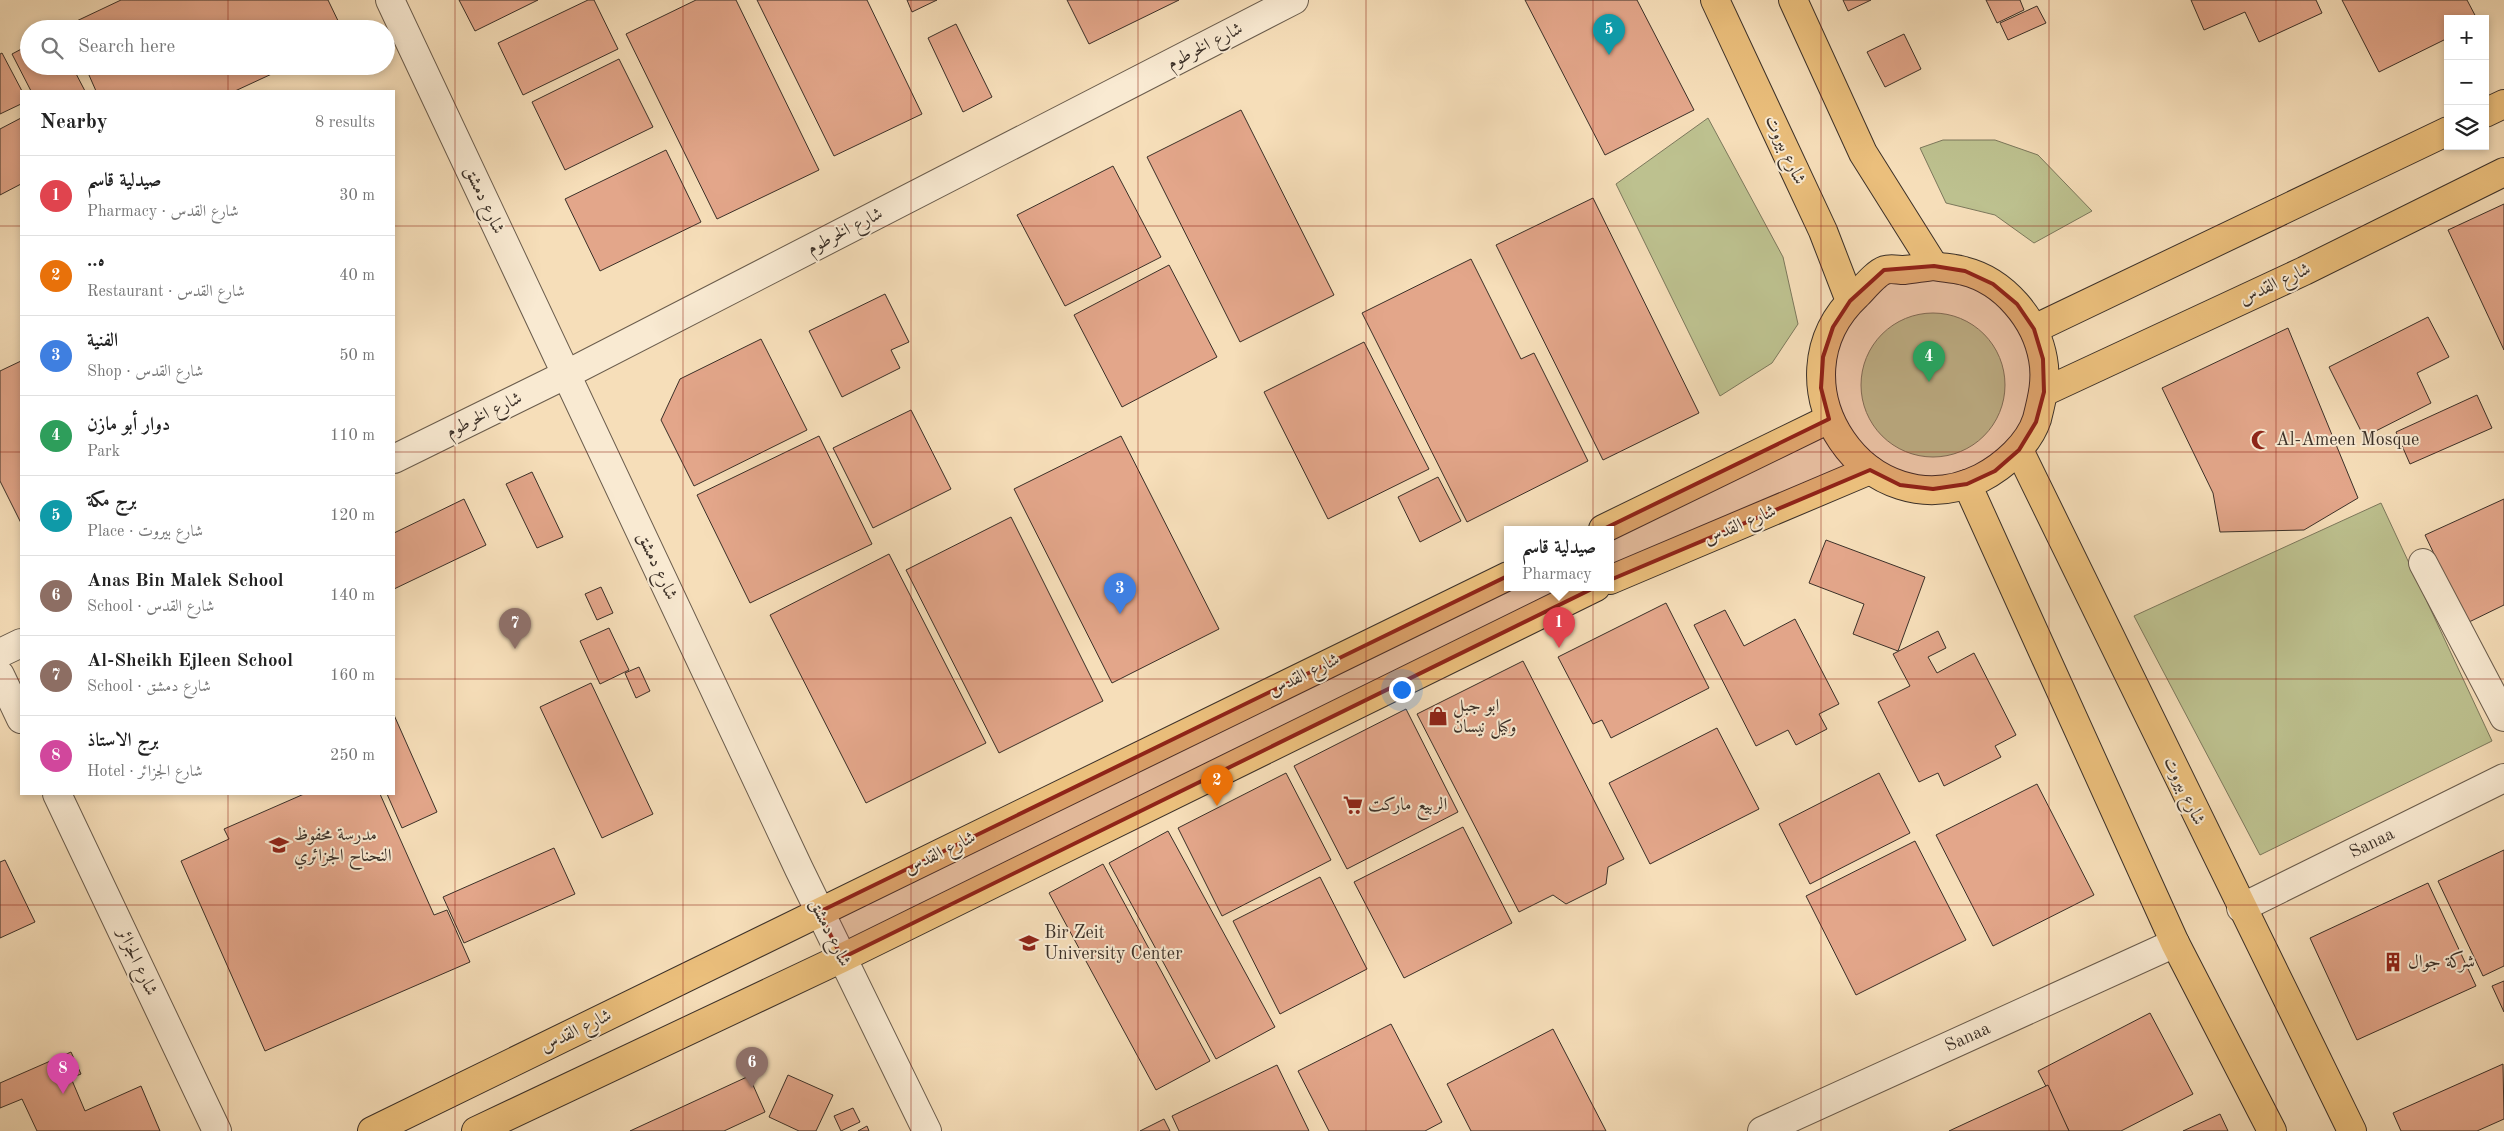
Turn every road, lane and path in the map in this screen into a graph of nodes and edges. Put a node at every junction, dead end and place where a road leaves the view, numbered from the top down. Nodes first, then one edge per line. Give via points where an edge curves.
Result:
1 (390, 0) edge
2 (1294, 0) edge
3 (1715, 0) edge
4 (1793, 0) edge
5 (2504, 104) edge
6 (2489, 111) edge
7 (2444, 133) edge
8 (2504, 172) edge
9 (1934, 266) junction
10 (1850, 301) junction
11 (2034, 329) junction
12 (566, 374) junction
13 (2044, 392) junction
14 (1829, 419) junction
15 (2019, 450) junction
16 (395, 459) edge
17 (1870, 470) junction
18 (1968, 484) junction
19 (1609, 526) edge
20 (2423, 563) dead end
21 (1504, 578) edge
22 (1614, 578) edge
23 (1588, 591) edge
24 (20, 643) edge
25 (0, 653) edge
26 (0, 675) edge
27 (20, 717) edge
28 (2504, 717) edge
29 (2504, 778) edge
30 (57, 795) edge
31 (2241, 908) junction
32 (820, 912) junction
33 (2175, 943) junction
34 (842, 958) junction
35 (217, 1131) edge
36 (372, 1131) edge
37 (476, 1131) edge
38 (927, 1131) edge
39 (1762, 1131) edge
40 (2272, 1131) edge
41 (2352, 1131) edge

1 - 12 street, شارع دمشق
2 - 12 street, شارع الخرطوم
3 - 10 main road, شارع بيروت via 1822,231
4 - 9 main road via 1863,153
5 - 6 main road
7 - 11 main road
8 - 13 main road, شارع القدس via 2304,271
9 - 10 main road via 1884,270
9 - 11 main road via 1965,271 1993,284 2016,304
10 - 14 main road via 1832,327 1823,357 1821,388
11 - 13 main road via 2043,359
12 - 16 street, شارع الخرطوم
12 - 32 street, شارع دمشق
13 - 15 main road via 2036,422
14 - 17 main road via 1846,448
14 - 19 main road
15 - 18 main road via 1995,471
15 - 31 main road, شارع بيروت
17 - 18 main road via 1900,485 1933,489
17 - 22 main road, شارع القدس
18 - 33 main road
20 - 28 street
21 - 32 main road, شارع القدس
23 - 34 main road
24 - 25 street
26 - 27 street
29 - 31 street, Sanaa
30 - 35 street, شارع الجزائر
31 - 41 main road, شارع بيروت
32 - 34 street, شارع دمشق
32 - 36 main road, شارع القدس
33 - 39 street, Sanaa
33 - 40 main road
34 - 37 main road
34 - 38 street, شارع دمشق

